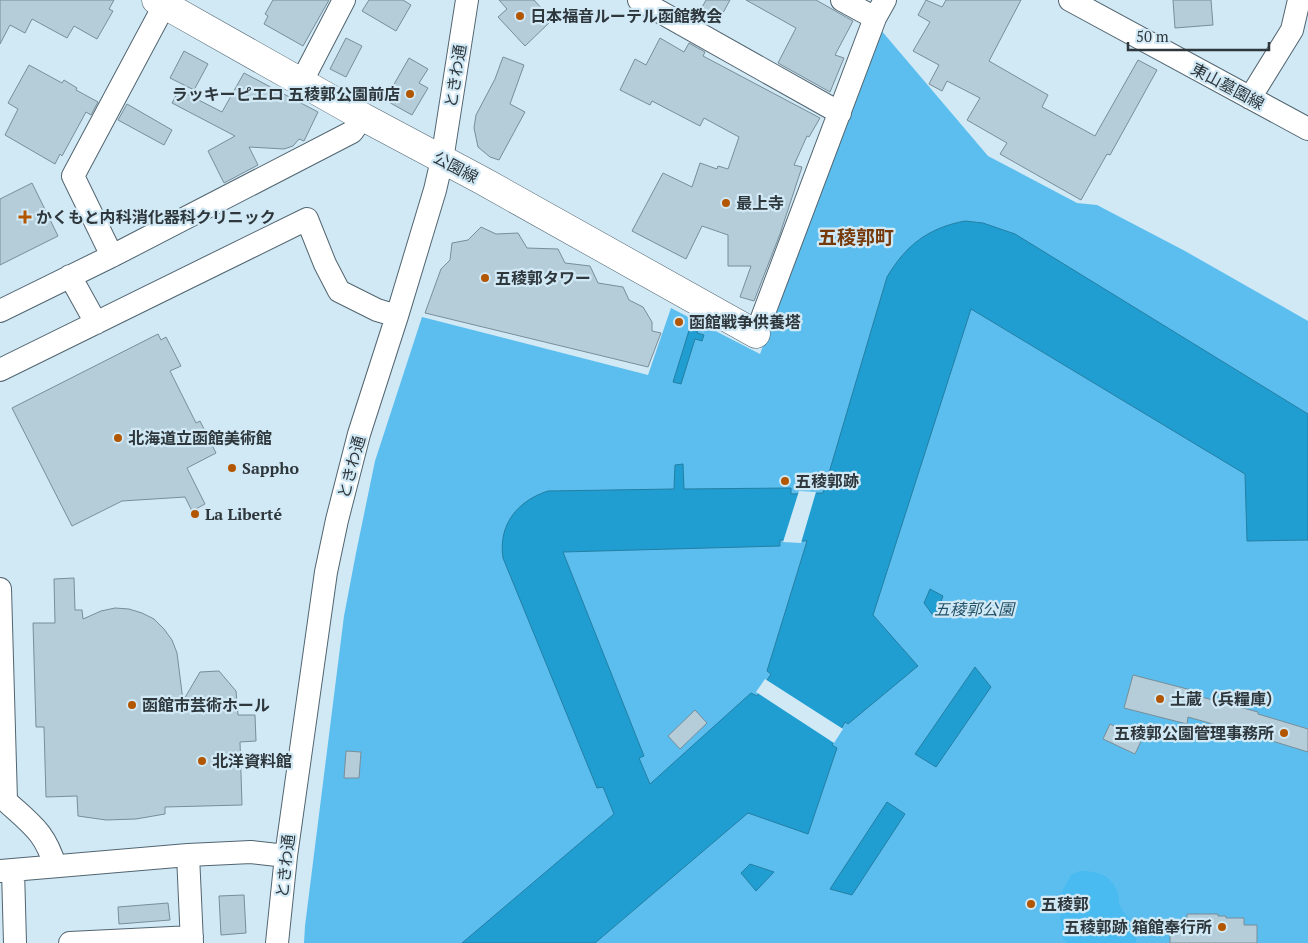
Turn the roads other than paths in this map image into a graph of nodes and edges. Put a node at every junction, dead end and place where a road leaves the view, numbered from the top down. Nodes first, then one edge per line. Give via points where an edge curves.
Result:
1 (344, 0) edge
2 (466, 0) edge
3 (639, 0) edge
4 (842, 0) edge
5 (1299, 0) edge
6 (162, 1) edge
7 (1080, 3) edge
8 (880, 9) edge
9 (302, 82) junction
10 (1250, 98) junction
11 (840, 113) junction
12 (363, 117) junction
13 (1308, 129) edge
14 (442, 160) junction
15 (112, 256) junction
16 (70, 276) junction
17 (0, 311) edge
18 (397, 316) junction
19 (96, 323) junction
20 (756, 334) joint
21 (0, 370) edge
22 (0, 589) edge
23 (188, 855) junction
24 (286, 856) junction
25 (55, 866) junction
26 (6, 871) edge
27 (192, 940) edge
28 (15, 943) edge
29 (70, 943) edge
30 (278, 943) edge

1 - 9 street
2 - 14 street, ときわ通
3 - 11 street
4 - 8 street
5 - 10 street via 1292,30
6 - 9 main road, 公園線
6 - 15 street via 73,176
7 - 10 street, 東山墓園線
8 - 11 street
9 - 12 main road, 公園線
10 - 13 street, 東山墓園線
11 - 20 street
12 - 14 main road, 公園線
12 - 15 street via 352,132
14 - 18 street, ときわ通
14 - 20 main road, 公園線
15 - 16 street
16 - 17 street
16 - 19 street
18 - 19 street via 339,291 307,219
18 - 24 street, ときわ通 via 360,434 326,572
19 - 21 street
22 - 25 street via 6,801 39,830
23 - 24 street via 251,852
23 - 25 street
23 - 27 street
24 - 30 street, ときわ通
25 - 26 street
26 - 28 street
27 - 29 street

